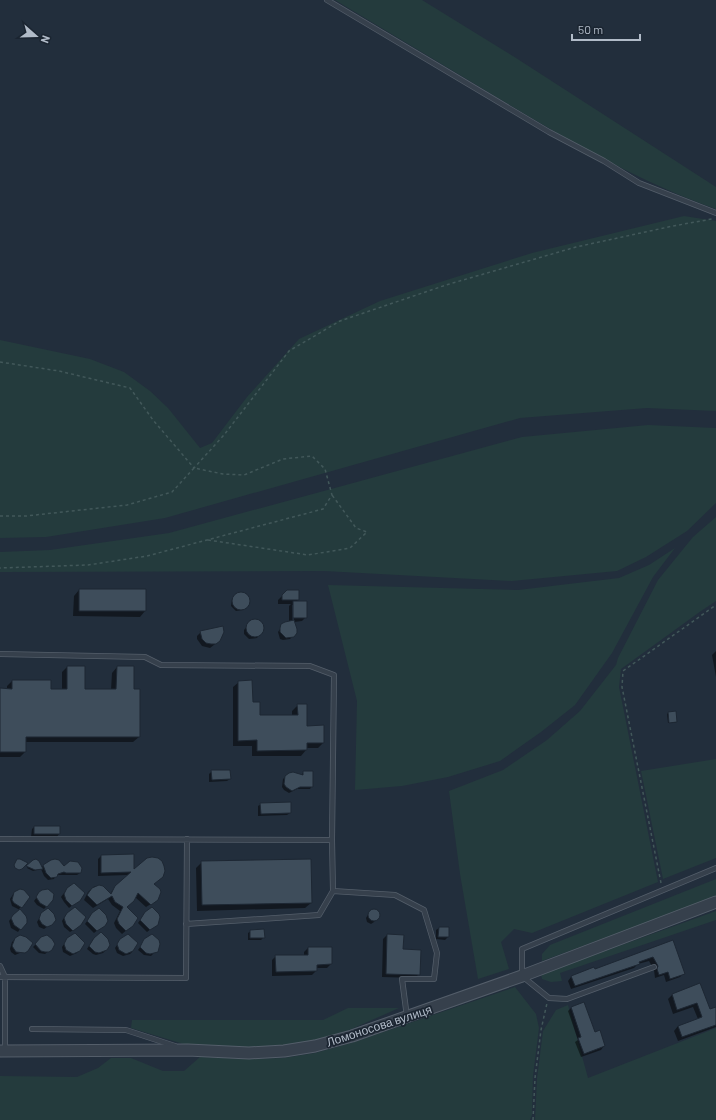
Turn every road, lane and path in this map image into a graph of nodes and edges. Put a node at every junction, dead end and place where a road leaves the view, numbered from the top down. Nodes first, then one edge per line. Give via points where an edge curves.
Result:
1 (327, 0) edge
2 (716, 213) edge
3 (716, 219) edge
4 (0, 362) edge
5 (194, 468) junction
6 (332, 495) junction
7 (0, 516) edge
8 (206, 540) junction
9 (0, 568) edge
10 (716, 605) edge
11 (0, 654) edge
12 (0, 839) edge
13 (187, 840) junction
14 (332, 840) junction
15 (716, 868) edge
16 (663, 890) junction
17 (333, 891) junction
18 (716, 902) edge
19 (186, 924) junction
20 (0, 966) edge
21 (654, 968) dead end
22 (522, 976) junction
23 (3, 977) edge
24 (549, 998) junction
25 (407, 1017) junction
26 (32, 1029) dead end
27 (188, 1050) junction
28 (3, 1051) edge
29 (533, 1120) edge

1 - 2 lane via 639,183
3 - 5 path via 576,247 446,285 340,321 289,351 224,435
4 - 5 path via 59,371 130,388 153,420
5 - 6 path via 244,475 283,459 312,456 325,469
5 - 7 path via 172,492 127,505 26,516
6 - 8 path via 323,509
6 - 8 path via 356,528 367,532 350,548 308,555
8 - 9 path via 147,556 88,565
10 - 16 path via 623,671 622,687
11 - 14 lane via 145,657 161,665 310,666 334,675
12 - 13 lane
13 - 14 lane
13 - 19 lane
14 - 17 lane
15 - 16 lane
16 - 22 lane via 522,949
17 - 19 lane via 319,915
17 - 25 lane via 395,895 424,910 437,953 434,979 402,979
18 - 22 street, Ломоносова вулиця
19 - 23 lane via 186,978
20 - 23 lane
21 - 24 lane via 567,999
22 - 24 lane
22 - 25 street, Ломоносова вулиця
23 - 28 lane
24 - 29 path via 541,1030
25 - 27 street, Ломоносова вулиця via 352,1036 284,1051 249,1053
26 - 27 lane via 126,1030
27 - 28 street, Ломоносова вулиця

